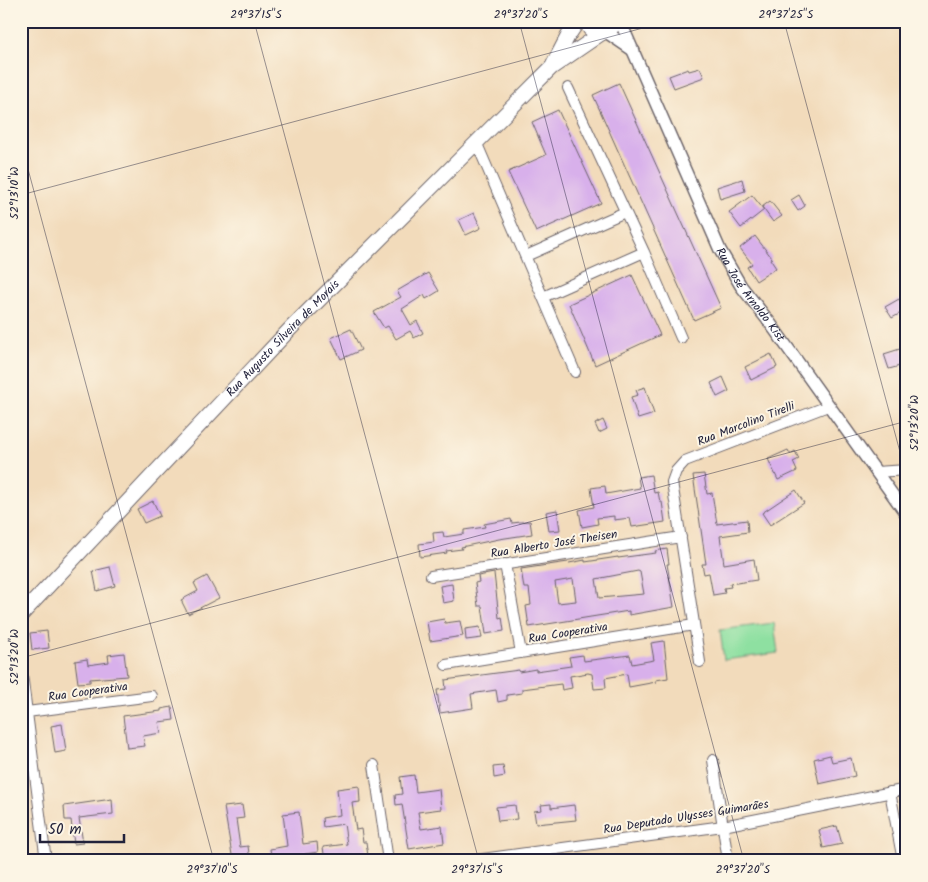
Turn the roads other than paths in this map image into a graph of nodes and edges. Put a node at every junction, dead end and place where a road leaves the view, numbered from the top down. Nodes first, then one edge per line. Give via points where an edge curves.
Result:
1 (570, 21) edge
2 (578, 21) edge
3 (585, 21) edge
4 (619, 21) edge
5 (604, 33) junction
6 (568, 36) junction
7 (634, 51) junction
8 (551, 68) junction
9 (568, 88) dead end
10 (477, 144) junction
11 (625, 212) junction
12 (644, 252) junction
13 (526, 256) junction
14 (543, 296) junction
15 (681, 338) dead end
16 (575, 372) dead end
17 (828, 406) junction
18 (907, 470) edge
19 (876, 472) junction
20 (907, 515) edge
21 (681, 537) junction
22 (505, 564) junction
23 (431, 576) dead end
24 (21, 616) edge
25 (694, 625) junction
26 (521, 653) junction
27 (700, 662) dead end
28 (446, 664) dead end
29 (21, 666) edge
30 (152, 696) dead end
31 (27, 712) junction
32 (713, 760) dead end
33 (374, 765) dead end
34 (907, 789) edge
35 (890, 792) junction
36 (723, 826) junction
37 (46, 861) edge
38 (388, 861) edge
39 (468, 861) edge
40 (728, 861) edge
41 (903, 861) edge

1 - 6 main road, Rua Augusto Silveira de Morais
2 - 6 main road, Rua Augusto Silveira de Morais
3 - 5 main road via 595,32
4 - 5 main road, Rua José Arnoldo Kist
4 - 7 street, Rua José Arnoldo Kist
5 - 7 street
5 - 8 main road, Rua Augusto Silveira de Morais
6 - 8 main road, Rua Augusto Silveira de Morais
7 - 17 street, Rua José Arnoldo Kist via 720,250 741,286
8 - 10 main road, Rua Augusto Silveira de Morais
9 - 11 street
10 - 13 street
10 - 24 main road, Rua Augusto Silveira de Morais via 291,328
11 - 12 street
11 - 13 street
12 - 14 street
12 - 15 street
13 - 14 street
14 - 16 street
17 - 19 street, Rua José Arnoldo Kist
17 - 21 street, Rua Marcolino Tirelli via 685,461 672,482
18 - 19 street
19 - 20 street, Rua José Arnoldo Kist
21 - 22 street, Rua Alberto José Theisen
21 - 25 street
22 - 23 street, Rua Alberto José Theisen
22 - 26 street
25 - 26 street, Rua Cooperativa
25 - 27 street
26 - 28 street, Rua Cooperativa
29 - 31 street
30 - 31 street, Rua Cooperativa
31 - 37 street
32 - 36 street
33 - 38 street
34 - 35 street, Rua Deputado Ulysses Guimarães
35 - 36 street, Rua Deputado Ulysses Guimarães
35 - 41 street
36 - 39 street, Rua Deputado Ulysses Guimarães
36 - 40 street

